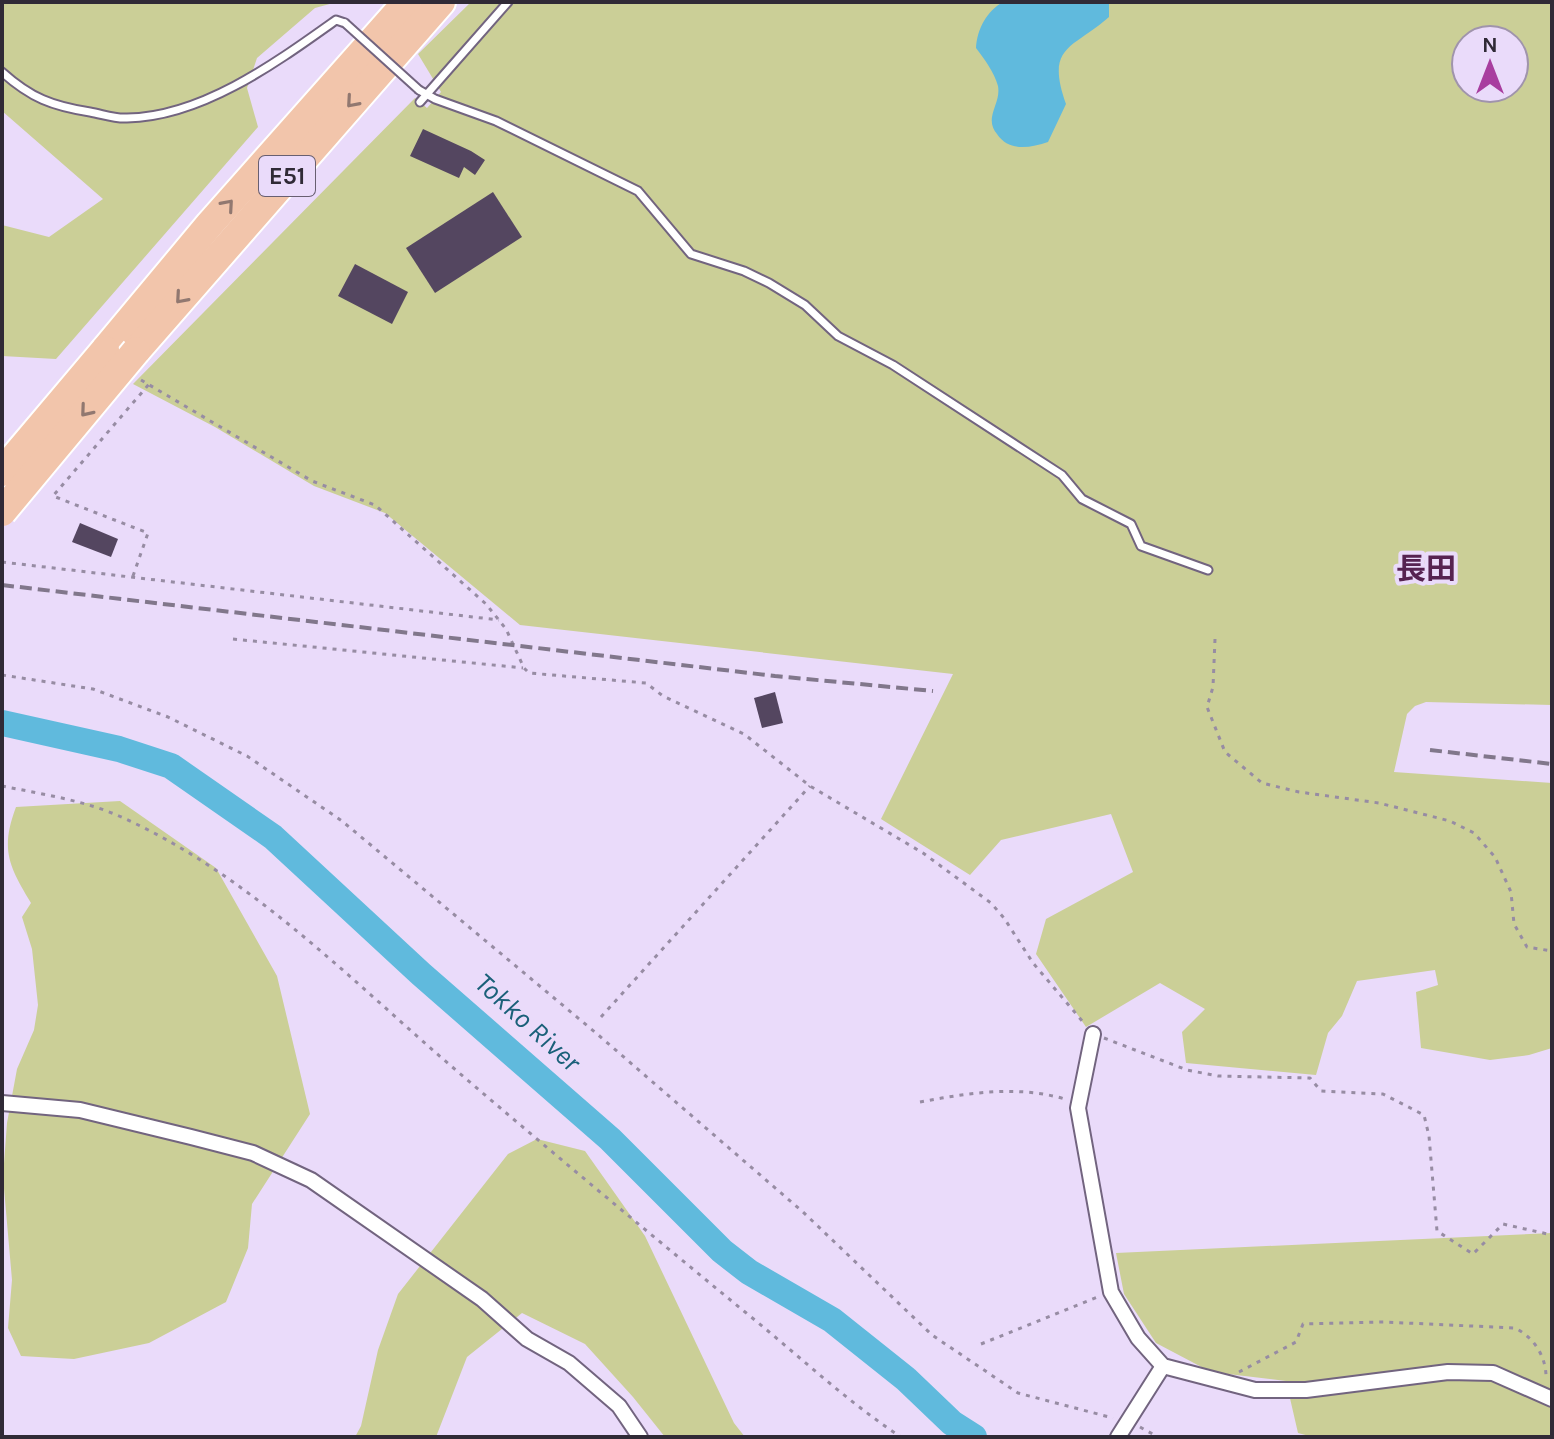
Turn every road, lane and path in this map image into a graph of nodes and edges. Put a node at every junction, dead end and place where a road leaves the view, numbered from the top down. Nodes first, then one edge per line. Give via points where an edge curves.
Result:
1 (407, 2) edge
2 (441, 2) edge
3 (508, 2) edge
4 (2, 72) edge
5 (427, 95) junction
6 (420, 102) dead end
7 (135, 365) junction
8 (150, 383) junction
9 (2, 472) edge
10 (2, 512) edge
11 (2, 562) edge
12 (1208, 570) dead end
13 (132, 577) junction
14 (499, 620) junction
15 (233, 639) dead end
16 (1215, 639) dead end
17 (524, 668) junction
18 (2, 675) edge
19 (2, 786) edge
20 (810, 786) junction
21 (1552, 951) edge
22 (601, 1017) dead end
23 (1093, 1034) junction
24 (920, 1102) dead end
25 (2, 1103) edge
26 (1078, 1108) junction
27 (1552, 1235) edge
28 (1111, 1292) junction
29 (981, 1344) dead end
30 (1163, 1366) junction
31 (1222, 1381) junction
32 (1549, 1398) edge
33 (1126, 1427) edge
34 (640, 1437) edge
35 (901, 1437) edge
36 (1158, 1437) edge

9 -> 1 highway, E51, bridge
2 -> 7 highway, E51
3 - 5 lane
4 - 5 lane, bridge via 24,92 62,108 126,119 183,109 270,67 336,20
5 - 6 lane
5 - 12 lane via 496,121 638,191 691,254 744,271 805,305 838,336 893,365 1062,475 1082,499 1131,524 1141,546
7 - 8 path
7 -> 10 highway, E51, bridge
8 - 13 path via 53,496 148,533
8 - 14 path via 312,481 375,505
11 - 13 path
13 - 14 path
14 - 17 path
15 - 17 path
16 - 21 path via 1207,707 1225,752 1262,783 1379,803 1450,821 1474,833 1495,857 1511,892 1514,924 1527,947
17 - 20 path via 529,673 646,683 744,734
18 - 33 path via 93,689 168,717 247,756 342,821 607,1043 803,1212 932,1335 1018,1393
19 - 35 path via 118,816 192,855 273,911 574,1172 859,1409
20 - 22 path
20 - 23 path via 923,853 991,903
23 - 26 street
23 - 27 path via 1187,1070 1310,1078 1321,1091 1383,1094 1424,1115 1437,1231 1473,1254 1503,1224
24 - 26 path via 977,1091 1048,1094
25 - 34 street via 80,1110 191,1137 253,1153 311,1180 482,1299 527,1339 569,1363 619,1406
26 - 28 street
28 - 29 path
28 - 30 street via 1138,1338
30 - 31 street
30 - 33 street
31 - 32 street via 1255,1390 1306,1390 1448,1372 1493,1373
31 - 32 path via 1296,1342 1303,1324 1515,1328 1541,1352
33 - 36 path

